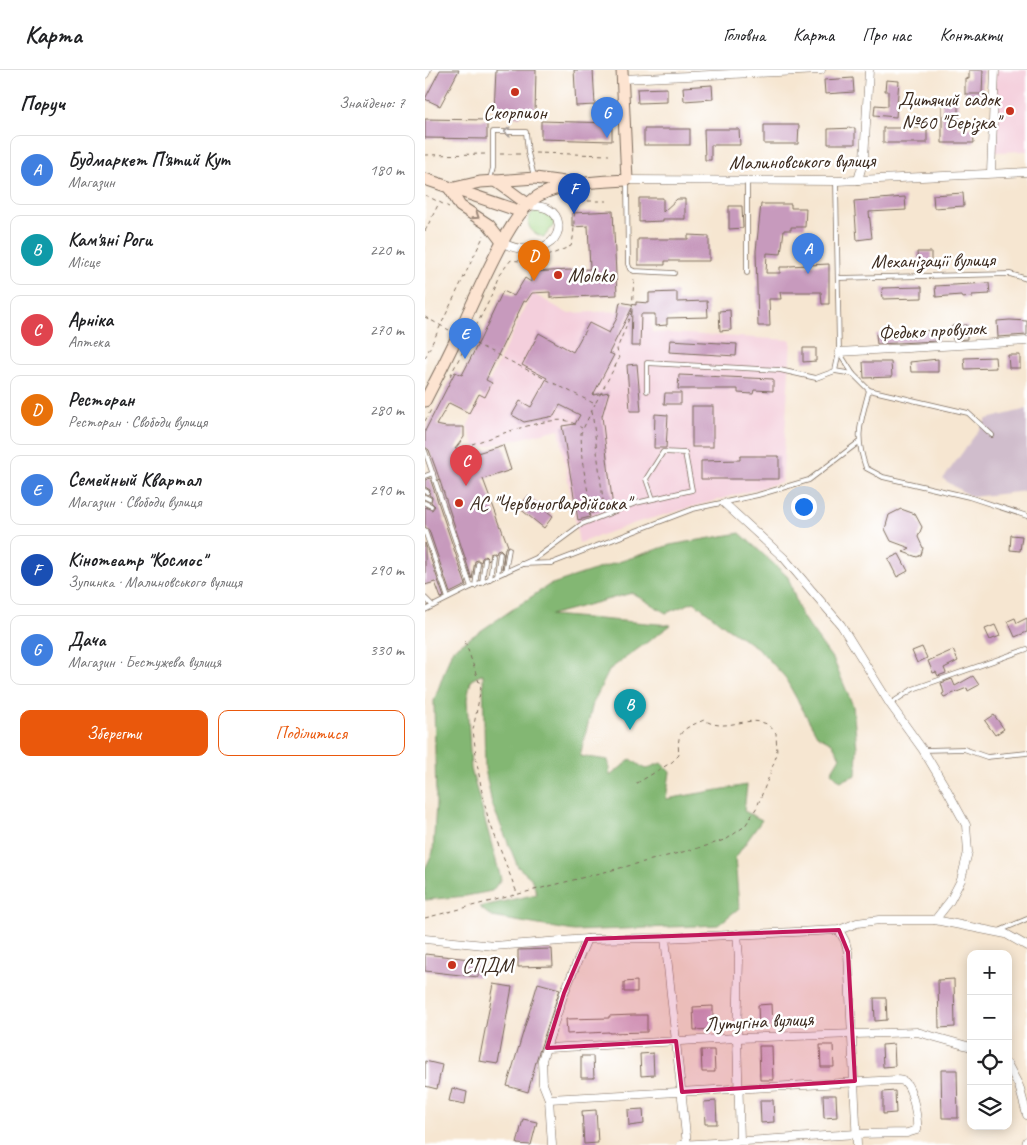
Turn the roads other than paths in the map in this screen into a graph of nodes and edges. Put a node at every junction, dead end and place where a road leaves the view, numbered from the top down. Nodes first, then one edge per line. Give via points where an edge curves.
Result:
1 (427, 70) edge
2 (821, 70) edge
3 (869, 70) edge
4 (995, 70) edge
5 (749, 72) edge
6 (425, 74) edge
7 (622, 74) edge
8 (1027, 172) edge
9 (991, 173) junction
10 (535, 178) junction
11 (425, 179) edge
12 (627, 180) junction
13 (858, 180) junction
14 (492, 181) junction
15 (747, 181) junction
16 (836, 181) junction
17 (578, 184) junction
18 (450, 189) junction
19 (525, 208) junction
20 (503, 243) junction
21 (673, 273) dead end
22 (747, 273) dead end
23 (839, 278) junction
24 (1027, 280) edge
25 (1027, 342) edge
26 (839, 352) junction
27 (640, 361) dead end
28 (647, 363) junction
29 (835, 371) junction
30 (853, 374) junction
31 (869, 390) junction
32 (647, 391) dead end
33 (425, 401) edge
34 (992, 434) dead end
35 (859, 442) junction
36 (425, 451) edge
37 (430, 467) junction
38 (425, 468) edge
39 (433, 473) junction
40 (425, 476) edge
41 (653, 499) junction
42 (425, 503) edge
43 (724, 503) junction
44 (431, 506) dead end
45 (1027, 516) edge
46 (425, 531) edge
47 (509, 549) dead end
48 (500, 553) dead end
49 (493, 556) dead end
50 (485, 560) dead end
51 (478, 564) dead end
52 (521, 564) junction
53 (505, 572) junction
54 (497, 576) junction
55 (490, 579) junction
56 (482, 583) junction
57 (473, 587) junction
58 (425, 598) edge
59 (448, 598) junction
60 (433, 606) junction
61 (425, 610) edge
62 (1027, 648) edge
63 (890, 704) junction
64 (923, 750) junction
65 (1027, 753) edge
66 (935, 920) junction
67 (1027, 920) edge
68 (839, 930) junction
69 (997, 932) junction
70 (737, 934) junction
71 (665, 938) junction
72 (425, 939) edge
73 (587, 939) junction
74 (1027, 946) edge
75 (853, 1033) junction
76 (737, 1038) junction
77 (676, 1041) junction
78 (967, 1046) edge
79 (547, 1048) junction
80 (1012, 1073) edge
81 (855, 1081) junction
82 (739, 1089) junction
83 (682, 1092) junction
84 (549, 1099) junction
85 (1027, 1115) edge
86 (857, 1134) junction
87 (740, 1141) junction
88 (1027, 1141) edge
89 (552, 1145) edge
90 (681, 1145) edge
91 (687, 1145) edge
92 (857, 1145) edge
93 (1026, 1145) edge

1 - 6 street
2 - 5 street
3 - 13 street via 864,159
4 - 9 street
5 - 7 street
7 - 12 main road
8 - 9 street, Малиновського вулиця
9 - 13 street, Малиновського вулиця
10 - 14 main road
10 -> 14 lane via 526,132 493,132
10 - 17 main road
11 - 18 main road
12 - 15 street, Малиновського вулиця
12 - 17 main road, Малиновського вулиця
12 - 21 lane via 627,264 634,272
13 - 16 street, Малиновського вулиця
14 - 18 main road
14 - 19 main road
15 - 16 street, Малиновського вулиця
15 - 22 lane
16 - 23 lane
17 - 19 main road via 538,196
18 - 19 main road
18 -> 20 main road via 460,206 489,225
19 - 20 main road
19 - 20 street via 547,208 553,213 558,220 556,235 551,242 533,249 520,249
20 - 33 main road
23 - 24 lane, Механізації вулиця via 1010,274
23 - 26 lane
25 - 26 street, Федько провулок
26 - 29 lane
26 - 30 lane
27 - 28 lane
28 - 29 lane via 780,370 815,378
28 - 32 lane
29 - 30 lane
30 - 31 lane
31 - 34 lane via 968,413
31 - 35 lane via 858,433
35 - 43 lane via 809,480
35 - 45 lane via 866,468 883,477 969,497
36 - 37 lane
37 - 38 lane
37 - 39 lane
39 - 40 lane
39 - 57 lane
41 - 41 lane via 692,490 685,453 663,452 647,479
41 - 52 lane via 636,502 582,524 536,558
42 - 44 lane
43 - 52 lane via 693,509 553,564
43 - 63 street via 784,558 841,625
46 - 59 lane
47 - 53 lane
48 - 54 lane
49 - 55 lane
50 - 56 lane
51 - 57 lane
52 - 53 lane
53 - 54 lane
54 - 55 lane
55 - 56 lane
56 - 57 lane
57 - 59 lane
58 - 60 lane
59 - 60 lane
60 - 61 lane
62 - 63 lane via 913,689
63 - 64 street
64 - 65 lane via 964,749 987,757
64 - 66 street via 966,826 968,852 961,880
66 - 68 street via 879,920
66 - 69 street
67 - 69 lane
68 - 70 street
68 - 75 street via 848,952
69 - 74 street
70 - 71 street
70 - 76 street
71 - 73 street
71 - 77 street
72 - 73 street via 493,946
73 - 79 street via 564,993
75 - 76 street, Лутугіна вулиця
75 - 78 street, Лутугіна вулиця via 917,1032
75 - 81 street
76 - 77 street, Лутугіна вулиця
76 - 82 street
77 - 79 street, Лутугіна вулиця
77 - 83 street
79 - 84 street via 542,1060 543,1084
80 - 85 street
81 - 82 street
81 - 86 street
81 - 86 street via 905,1082 910,1088 917,1122 917,1130 907,1133
82 - 83 street
82 - 87 street
83 - 84 street
83 - 91 street
84 - 89 street
86 - 87 street
86 - 92 street
87 - 91 street
88 - 93 street
90 - 91 street

